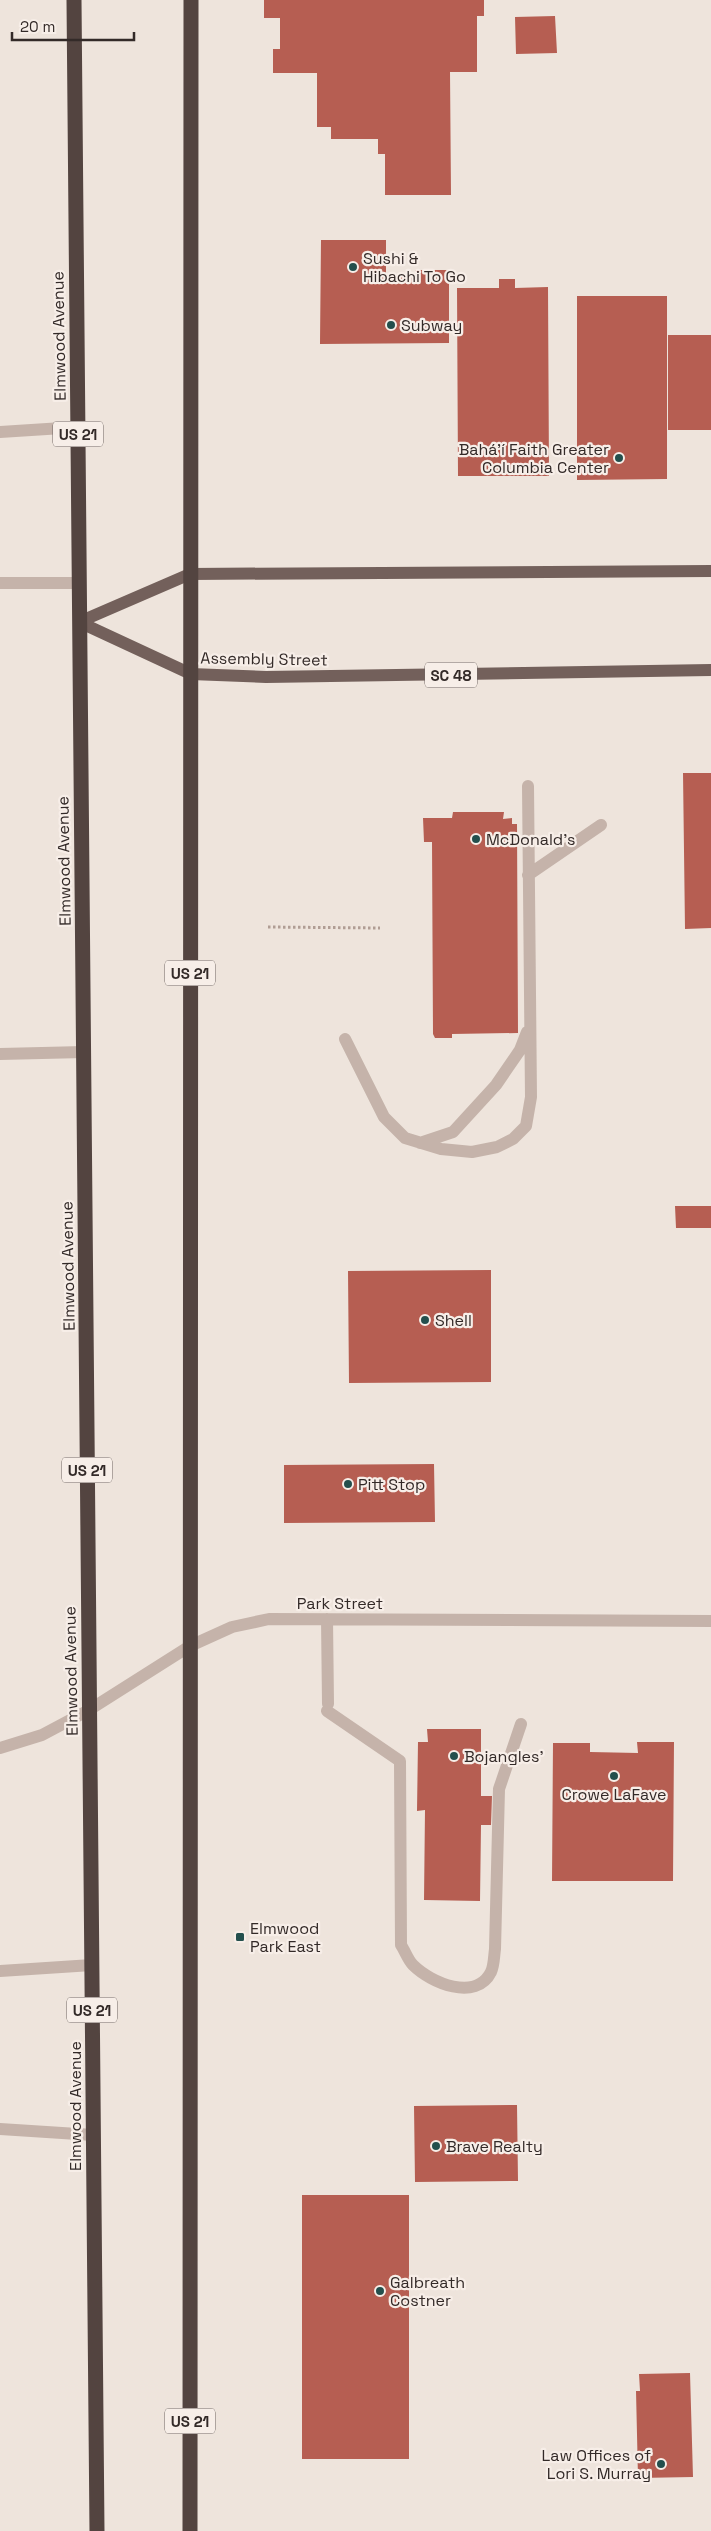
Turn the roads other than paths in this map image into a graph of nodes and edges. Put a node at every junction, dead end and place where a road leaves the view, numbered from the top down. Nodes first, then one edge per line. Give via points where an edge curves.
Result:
1 (74, 0) edge
2 (191, 0) edge
3 (78, 427) junction
4 (0, 432) edge
5 (711, 571) edge
6 (190, 574) junction
7 (0, 583) edge
8 (79, 583) junction
9 (79, 622) junction
10 (711, 670) edge
11 (191, 674) junction
12 (528, 786) dead end
13 (601, 825) dead end
14 (528, 875) junction
15 (530, 1026) junction
16 (345, 1039) dead end
17 (84, 1052) junction
18 (0, 1054) edge
19 (420, 1143) junction
20 (327, 1620) junction
21 (711, 1621) edge
22 (190, 1646) junction
23 (89, 1710) junction
24 (521, 1724) dead end
25 (0, 1748) edge
26 (92, 1964) junction
27 (0, 1971) edge
28 (0, 2129) edge
29 (93, 2135) junction
30 (97, 2531) edge
31 (190, 2531) edge

1 - 3 highway, Elmwood Avenue / US 21
2 - 6 highway, US 21
3 - 4 street
3 - 8 highway, Elmwood Avenue / US 21
5 - 6 main road
6 - 9 main road
6 - 11 highway, US 21
7 - 8 street
8 - 9 highway, Elmwood Avenue / US 21
9 - 11 main road, Assembly Street / SC 48
9 - 17 highway, Elmwood Avenue / US 21
10 - 11 main road, Assembly Street / SC 48 via 320,677
11 - 22 highway, US 21
12 - 14 street
13 - 14 street
14 - 15 street
15 - 19 street via 520,1050 496,1085 453,1132
15 - 19 street via 530,1097 526,1126 513,1139 497,1147 472,1152 441,1150
16 - 19 street via 384,1117 405,1138
17 - 18 street
17 - 23 highway, Elmwood Avenue / US 21
20 - 21 street, Park Street
20 - 22 street, Park Street via 269,1619 232,1627
20 - 24 street via 327,1707 400,1761 401,1945 412,1964 428,1976 462,1989 481,1984 492,1972 499,1789
22 - 23 street, Park Street
22 - 31 highway, US 21
23 - 25 street, Park Street via 42,1735
23 - 26 highway, Elmwood Avenue / US 21
26 - 27 street
26 - 29 highway, Elmwood Avenue / US 21
28 - 29 street
29 - 30 highway, Elmwood Avenue / US 21

